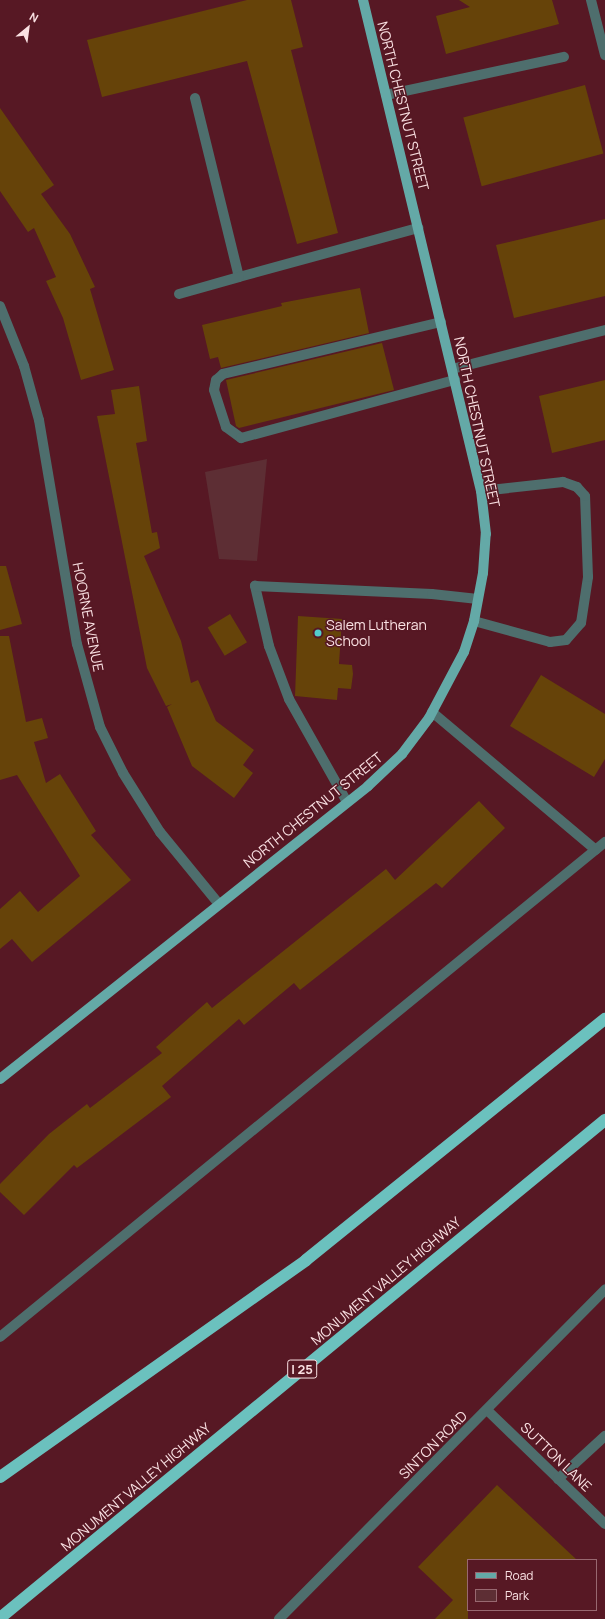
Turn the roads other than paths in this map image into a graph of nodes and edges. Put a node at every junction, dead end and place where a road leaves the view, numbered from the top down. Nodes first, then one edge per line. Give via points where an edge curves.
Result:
1 (363, 0) edge
2 (591, 0) edge
3 (605, 54) edge
4 (564, 57) dead end
5 (386, 95) junction
6 (195, 98) dead end
7 (418, 228) junction
8 (239, 277) junction
9 (179, 294) dead end
10 (0, 306) edge
11 (441, 322) junction
12 (605, 330) edge
13 (452, 369) junction
14 (455, 380) junction
15 (482, 491) junction
16 (478, 599) junction
17 (474, 621) junction
18 (432, 712) junction
19 (347, 802) junction
20 (605, 842) edge
21 (596, 850) junction
22 (219, 904) junction
23 (605, 1019) edge
24 (0, 1079) edge
25 (605, 1120) edge
26 (605, 1289) edge
27 (0, 1337) edge
28 (488, 1410) junction
29 (605, 1436) edge
30 (0, 1477) edge
31 (558, 1479) junction
32 (605, 1524) edge
33 (0, 1618) edge
34 (279, 1619) edge

1 - 5 main road, NORTH CHESTNUT STREET
2 - 3 street
4 - 5 street
5 - 7 main road, NORTH CHESTNUT STREET
6 - 8 street
7 - 8 street
7 - 11 main road, NORTH CHESTNUT STREET
8 - 9 street
10 - 22 street, HOORNE AVENUE via 24,366 39,420 77,644 100,727 123,773 160,832
11 - 13 main road, NORTH CHESTNUT STREET
11 - 14 street via 223,374 216,380 214,390 226,427 241,438
12 - 13 street
13 - 14 main road, NORTH CHESTNUT STREET
14 - 15 main road, NORTH CHESTNUT STREET
15 - 16 main road, NORTH CHESTNUT STREET via 486,534
15 - 17 street via 563,482 577,487 585,496 588,577 581,623 566,640 550,642
16 - 17 main road, NORTH CHESTNUT STREET
16 - 19 street via 432,594 255,586 268,646 289,699
17 - 18 main road, NORTH CHESTNUT STREET via 464,652
18 - 19 main road, NORTH CHESTNUT STREET via 402,754
18 - 21 street
19 - 22 main road, NORTH CHESTNUT STREET
20 - 21 street
21 - 27 street
22 - 24 main road, NORTH CHESTNUT STREET
23 - 30 highway via 306,1260
25 - 33 highway, MONUMENT VALLEY HIGHWAY / I 25
26 - 28 street, SINTON ROAD
28 - 31 street, SUTTON LANE
28 - 34 street, SINTON ROAD
29 - 31 street
31 - 32 street, SUTTON LANE

